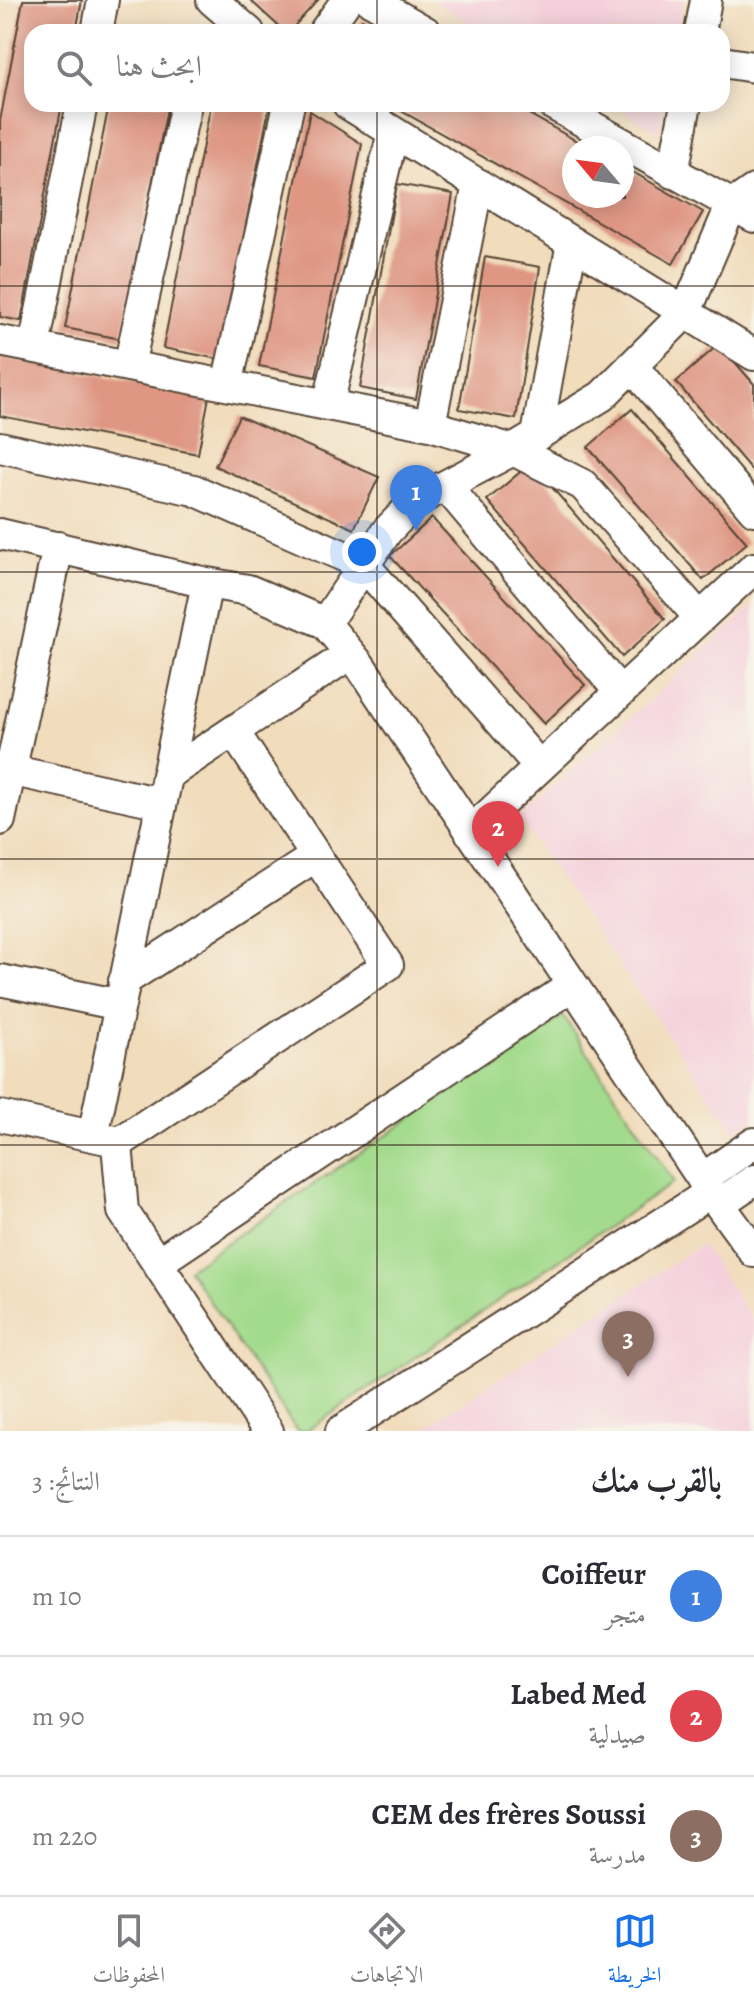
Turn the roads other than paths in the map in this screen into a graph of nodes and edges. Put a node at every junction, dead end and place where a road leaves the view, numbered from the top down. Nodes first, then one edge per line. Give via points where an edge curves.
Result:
1 (103, 0) edge
2 (212, 0) edge
3 (347, 0) edge
4 (370, 0) edge
5 (706, 0) edge
6 (98, 24) edge
7 (240, 24) edge
8 (330, 24) edge
9 (412, 24) edge
10 (702, 24) edge
11 (730, 63) edge
12 (754, 67) edge
13 (80, 112) edge
14 (184, 112) edge
15 (287, 112) edge
16 (361, 112) edge
17 (566, 112) edge
18 (684, 112) edge
19 (393, 132) junction
20 (673, 173) junction
21 (478, 184) junction
22 (746, 204) edge
23 (572, 242) junction
24 (686, 312) junction
25 (0, 341) edge
26 (34, 347) junction
27 (754, 355) edge
28 (129, 366) junction
29 (632, 366) junction
30 (227, 385) junction
31 (328, 405) junction
32 (430, 425) junction
33 (525, 442) junction
34 (0, 447) edge
35 (446, 486) junction
36 (754, 510) edge
37 (0, 534) edge
38 (58, 547) junction
39 (364, 565) junction
40 (754, 568) edge
41 (207, 583) junction
42 (700, 618) junction
43 (325, 623) junction
44 (350, 654) junction
45 (620, 692) junction
46 (234, 732) junction
47 (540, 767) junction
48 (5, 769) edge
49 (164, 789) junction
50 (0, 820) edge
51 (470, 832) junction
52 (316, 856) junction
53 (0, 980) edge
54 (573, 985) junction
55 (122, 993) junction
56 (0, 1116) edge
57 (107, 1139) junction
58 (754, 1143) edge
59 (754, 1180) edge
60 (711, 1192) junction
61 (754, 1252) edge
62 (157, 1263) junction
63 (268, 1431) edge
64 (341, 1431) edge

1 - 6 street
2 - 7 street
3 - 8 street
4 - 9 street
5 - 10 street
11 - 12 street
13 - 26 street
14 - 28 street
15 - 30 street
16 - 19 street
17 - 20 street
18 - 20 street
19 - 21 street
19 - 31 street
20 - 22 street
21 - 23 street
21 - 32 street
22 - 24 street
23 - 24 street
23 - 33 street
24 - 27 street
24 - 29 street
25 - 26 street
26 - 28 street
28 - 30 street
29 - 33 street via 602,396
29 - 36 street
30 - 31 street
31 - 32 street
32 - 33 street
33 - 35 street
33 - 42 street via 583,485
34 - 39 street via 194,490
35 - 39 street via 416,501
35 - 45 street
37 - 38 street
38 - 41 street
38 - 48 street
39 - 43 street
39 - 47 street
40 - 42 street
41 - 43 street via 248,590
41 - 49 street
42 - 45 street
43 - 44 street
44 - 46 street
44 - 51 street
45 - 47 street
46 - 49 street
46 - 52 street
47 - 51 street
48 - 49 street
48 - 50 street
49 - 55 street
51 - 54 street
52 - 55 street
52 - 57 street via 388,965
53 - 55 street
54 - 60 street
54 - 62 street
55 - 57 street
56 - 57 street
57 - 62 street via 117,1144 123,1211
58 - 60 street
59 - 60 street
60 - 61 street
60 - 64 street
62 - 63 street

